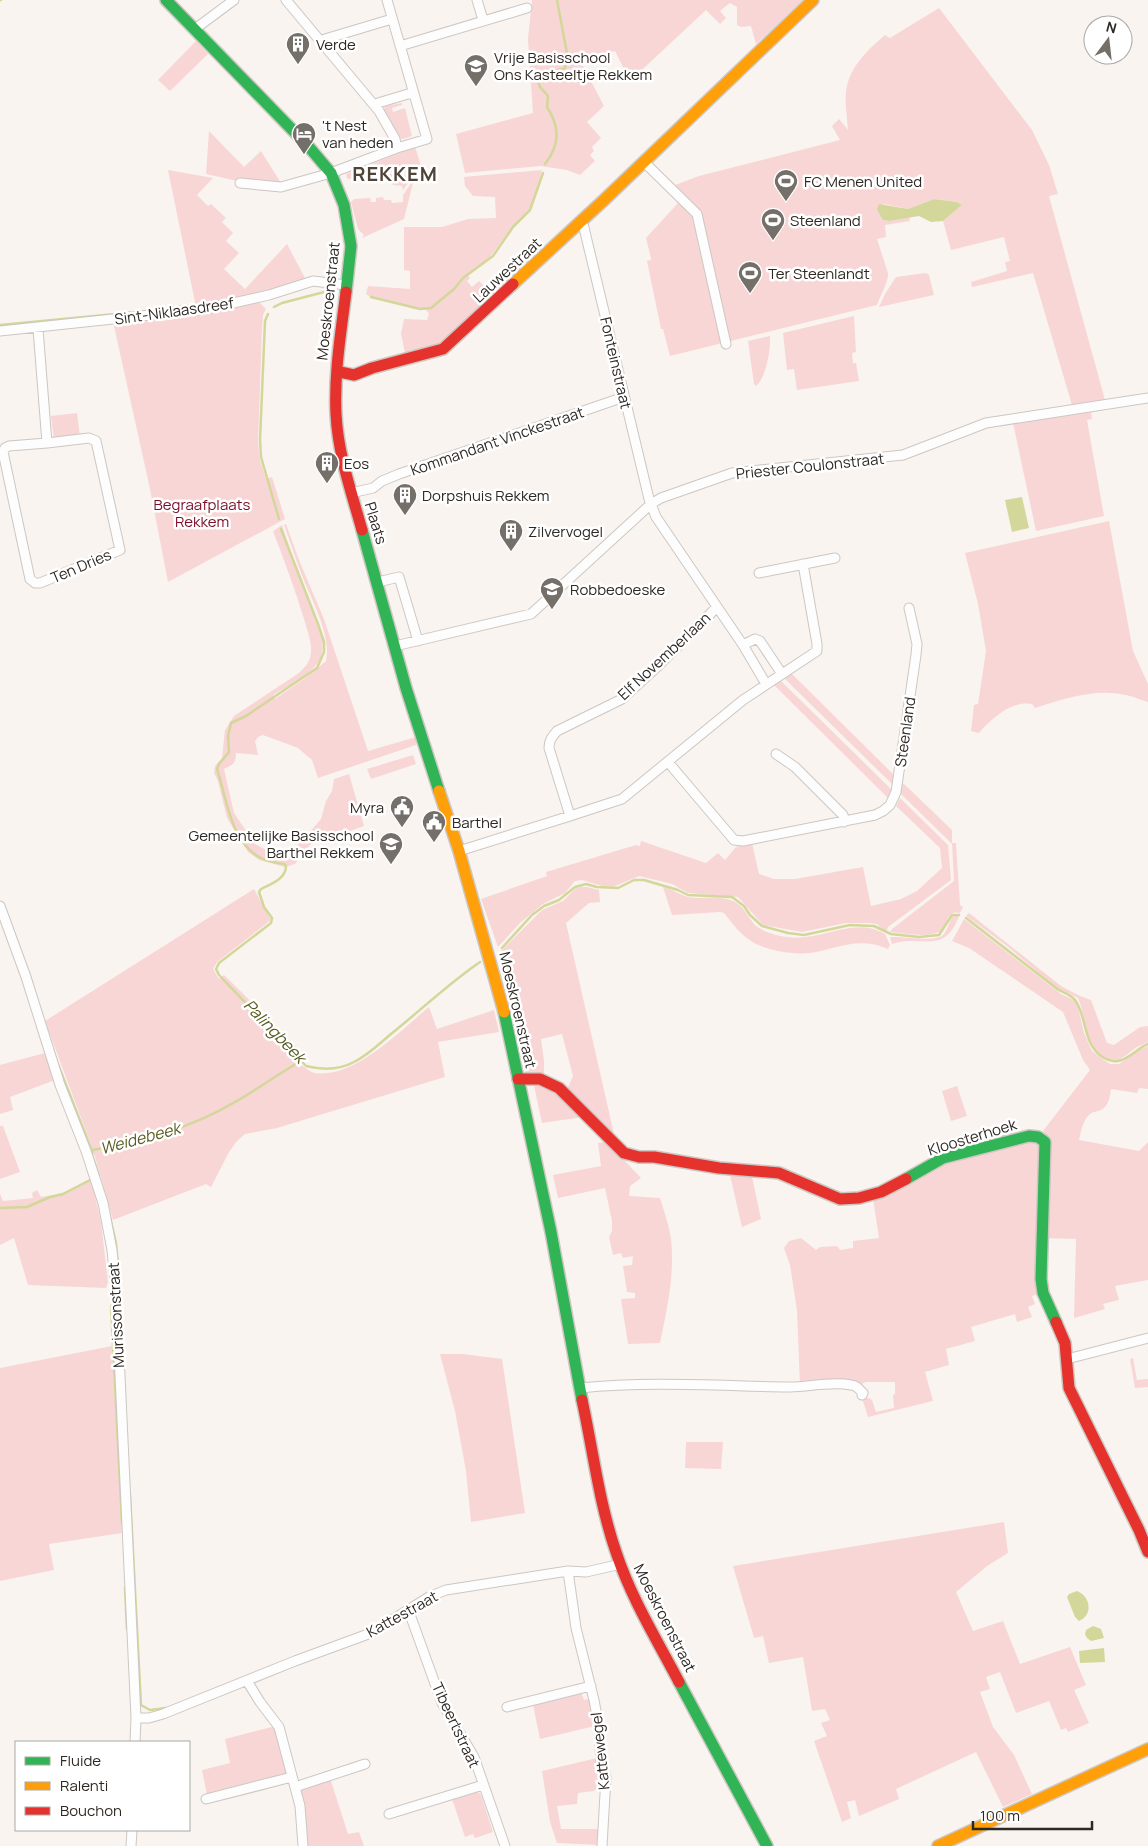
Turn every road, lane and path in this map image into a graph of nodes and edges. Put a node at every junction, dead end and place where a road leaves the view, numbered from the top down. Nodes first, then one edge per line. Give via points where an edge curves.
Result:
1 (166, 0) edge
2 (234, 0) edge
3 (286, 0) edge
4 (387, 0) edge
5 (477, 0) edge
6 (813, 0) edge
7 (527, 8) dead end
8 (392, 19) junction
9 (484, 20) junction
10 (195, 30) junction
11 (322, 43) junction
12 (400, 46) junction
13 (413, 94) junction
14 (375, 106) junction
15 (397, 148) junction
16 (644, 162) junction
17 (333, 173) junction
18 (240, 183) dead end
19 (580, 222) junction
20 (346, 285) junction
21 (38, 329) junction
22 (0, 331) edge
23 (726, 344) dead end
24 (338, 374) junction
25 (624, 398) junction
26 (1148, 398) edge
27 (47, 443) junction
28 (373, 488) joint
29 (351, 493) junction
30 (651, 504) junction
31 (836, 558) dead end
32 (803, 564) junction
33 (759, 572) dead end
34 (378, 582) junction
35 (717, 607) junction
36 (909, 608) dead end
37 (418, 641) junction
38 (743, 645) junction
39 (395, 646) junction
40 (782, 674) junction
41 (766, 684) junction
42 (776, 754) dead end
43 (668, 762) junction
44 (570, 816) junction
45 (844, 822) junction
46 (459, 851) junction
47 (0, 906) edge
48 (518, 1079) junction
49 (1148, 1338) edge
50 (1067, 1359) junction
51 (580, 1388) junction
52 (862, 1395) dead end
53 (1148, 1552) edge
54 (621, 1564) junction
55 (568, 1571) junction
56 (408, 1609) junction
57 (247, 1681) junction
58 (591, 1686) junction
59 (507, 1707) dead end
60 (136, 1718) junction
61 (135, 1741) edge
62 (1148, 1749) edge
63 (365, 1764) dead end
64 (292, 1777) junction
65 (483, 1785) junction
66 (295, 1787) junction
67 (206, 1799) dead end
68 (390, 1814) dead end
69 (132, 1831) edge
70 (132, 1846) edge
71 (304, 1846) edge
72 (505, 1846) edge
73 (602, 1846) edge
74 (767, 1846) edge
75 (938, 1846) edge

1 - 10 main road, Moeskroenstraat
2 - 10 street
3 - 11 street
4 - 8 street
5 - 9 street
6 - 16 main road, Lauwestraat
7 - 9 street
8 - 11 street via 325,39
8 - 12 street
9 - 12 street
10 - 17 main road, Moeskroenstraat
11 - 14 street
12 - 13 street
13 - 14 street
13 - 15 street via 427,139
14 - 15 street
15 - 17 street
16 - 19 main road, Lauwestraat
16 - 23 street via 697,214
17 - 18 street via 281,187
17 - 20 main road, Moeskroenstraat via 344,205 351,246
19 - 24 main road, Lauwestraat via 443,349 372,368 344,368
19 - 25 street, Fonteinstraat
20 - 21 street, Sint-Niklaasdreef via 313,281 207,309
20 - 24 main road, Moeskroenstraat
21 - 22 street, Sint-Niklaasdreef
21 - 27 street
24 - 29 main road, Moeskroenstraat via 338,435
25 - 28 street, Kommandant Vinckestraat via 399,474
25 - 30 street, Fonteinstraat
26 - 30 street, Priester Coulonstraat via 986,423 903,455 732,473
27 - 27 street, Ten Dries via 9,446 3,452 30,579 35,583 120,550 96,441 89,438
28 - 29 street, Plaats
29 - 34 main road, Plaats
30 - 35 street, Elf Novemberlaan via 656,517
30 - 37 street, Priester Coulonstraat via 531,614
31 - 32 street
32 - 33 street
32 - 40 street via 816,651
34 - 37 street via 399,578
34 - 39 main road, Plaats
35 - 38 street, Elf Novemberlaan
35 - 44 street, Elf Novemberlaan via 622,699 552,736 549,748
36 - 45 street, Steenland via 916,655 896,792 883,811
37 - 39 street, Priester Coulonstraat
38 - 40 street via 760,641
38 - 41 street
39 - 46 main road, Moeskroenstraat
40 - 41 street
41 - 43 street
42 - 45 street via 795,767 843,815
43 - 44 street via 622,799
43 - 45 street, Steenland via 734,840
44 - 46 street
46 - 48 main road, Moeskroenstraat via 492,962
47 - 60 street, Murissonstraat via 60,1085 86,1151 107,1221 116,1290
48 - 50 main road, Kloosterhoek via 540,1079 559,1088 620,1149 632,1156 779,1173 840,1199 881,1192 943,1158 1029,1136 1038,1137 1045,1142 1046,1149 1041,1279 1043,1293 1065,1343
48 - 51 main road, Moeskroenstraat
49 - 50 street
50 - 53 main road, Kloosterhoek via 1069,1388
51 - 52 street via 611,1385 802,1387 841,1384 859,1388
51 - 54 main road, Moeskroenstraat via 607,1521
54 - 55 street, Kattestraat via 586,1572
54 - 74 main road, Moeskroenstraat via 636,1601
55 - 56 street, Kattestraat via 446,1590
55 - 58 street, Kattewegel via 576,1628
56 - 57 street, Kattestraat via 371,1633
56 - 65 street, Tibeertstraat via 442,1702 474,1756
57 - 60 street, Kattestraat via 163,1714
57 - 64 street via 279,1727
58 - 59 street
58 - 73 street, Kattewegel via 599,1727 601,1763 606,1777
60 - 61 street, Murissonstraat
62 - 75 main road
63 - 66 street
64 - 66 street
64 - 67 street
65 - 68 street, Tibeertstraat
65 - 72 street, Tibeertstraat
66 - 71 street
69 - 70 street

